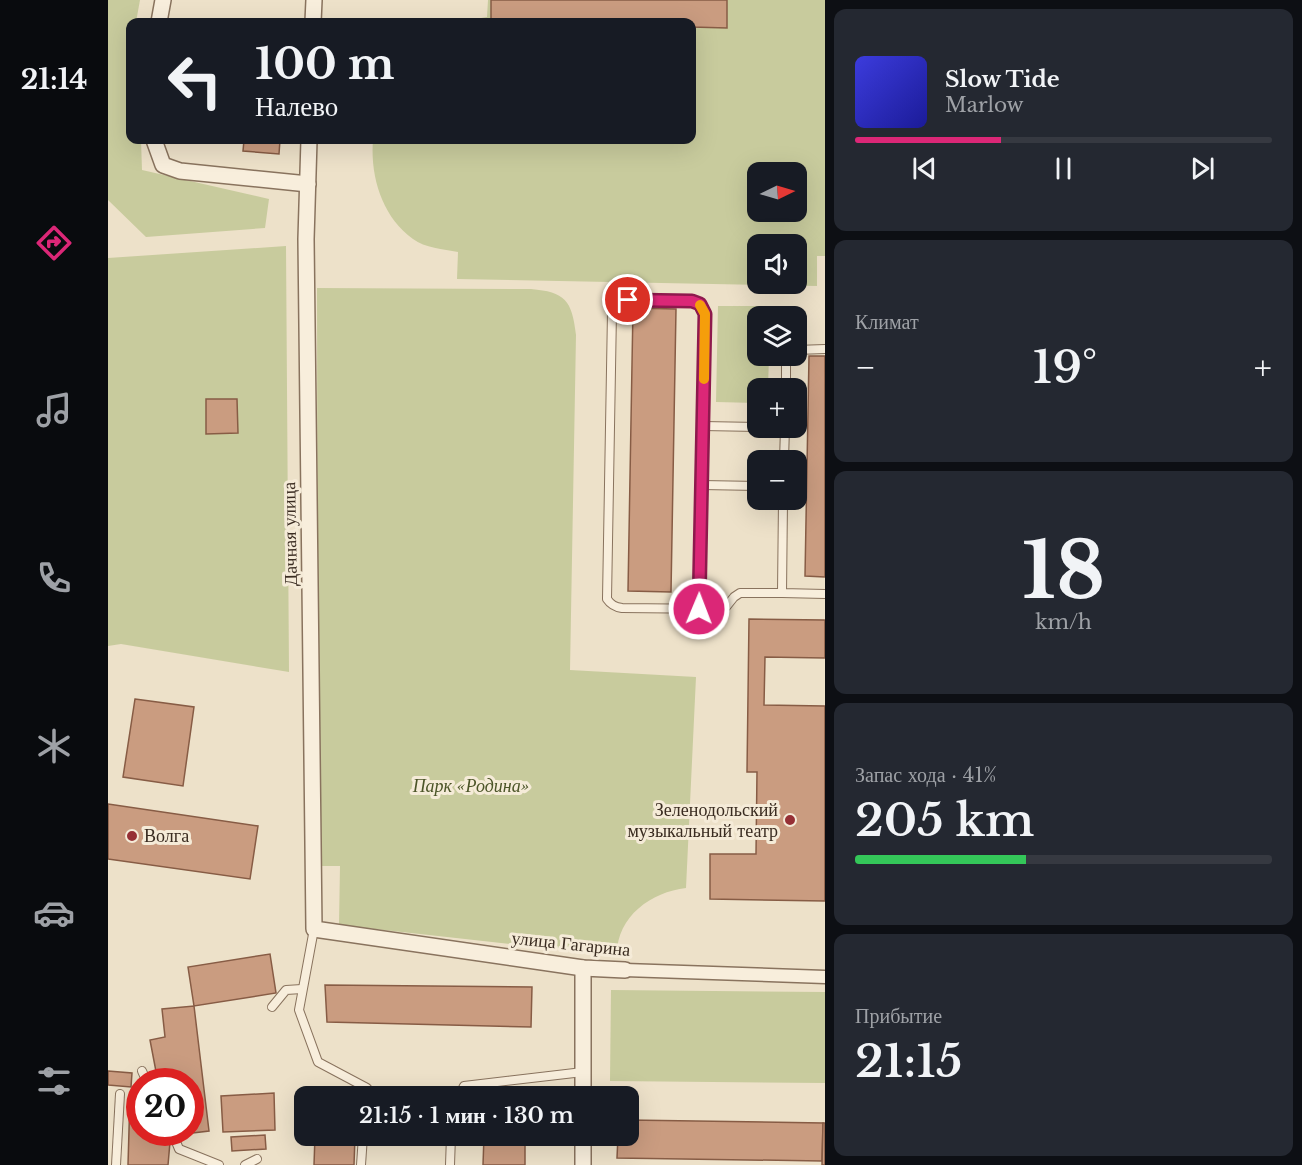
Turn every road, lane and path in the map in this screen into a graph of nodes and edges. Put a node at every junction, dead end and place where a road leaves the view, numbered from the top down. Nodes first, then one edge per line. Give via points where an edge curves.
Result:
1 (163, 0) edge
2 (314, 0) edge
3 (160, 18) edge
4 (313, 18) edge
5 (155, 144) edge
6 (309, 144) edge
7 (308, 184) junction
8 (825, 349) edge
9 (807, 350) edge
10 (703, 426) junction
11 (747, 427) edge
12 (702, 485) junction
13 (747, 486) edge
14 (783, 510) edge
15 (782, 593) junction
16 (825, 594) edge
17 (699, 609) junction
18 (314, 929) junction
19 (584, 969) junction
20 (625, 970) joint
21 (825, 977) edge
22 (302, 989) junction
23 (272, 1007) dead end
24 (583, 1072) junction
25 (363, 1086) edge
26 (464, 1086) edge
27 (583, 1086) edge
28 (120, 1094) dead end
29 (178, 1146) edge
30 (362, 1146) edge
31 (451, 1146) edge
32 (583, 1146) edge
33 (257, 1159) dead end
34 (116, 1165) edge
35 (219, 1165) edge
36 (245, 1165) edge
37 (361, 1165) edge
38 (450, 1165) edge
39 (583, 1165) edge

1 - 3 street
2 - 4 street
5 - 7 street via 163,165 180,171
6 - 7 street, Дачная улица
7 - 18 street, Дачная улица
8 - 9 lane
10 - 11 lane
10 - 12 lane
10 - 17 lane via 702,306 692,301 619,302 612,312 607,599 617,608
12 - 13 lane
12 - 17 lane
14 - 15 lane
15 - 16 lane
15 - 17 lane via 741,593 724,608
18 - 19 street, улица Гагарина
18 - 22 lane
19 - 20 street, улица Гагарина
19 - 24 street
20 - 21 street, улица Гагарина
22 - 23 lane via 286,990
22 - 25 lane via 298,1010 318,1062
24 - 26 lane
24 - 27 street
28 - 34 lane
29 - 35 lane
30 - 37 lane
31 - 38 lane
32 - 39 street
33 - 36 lane

